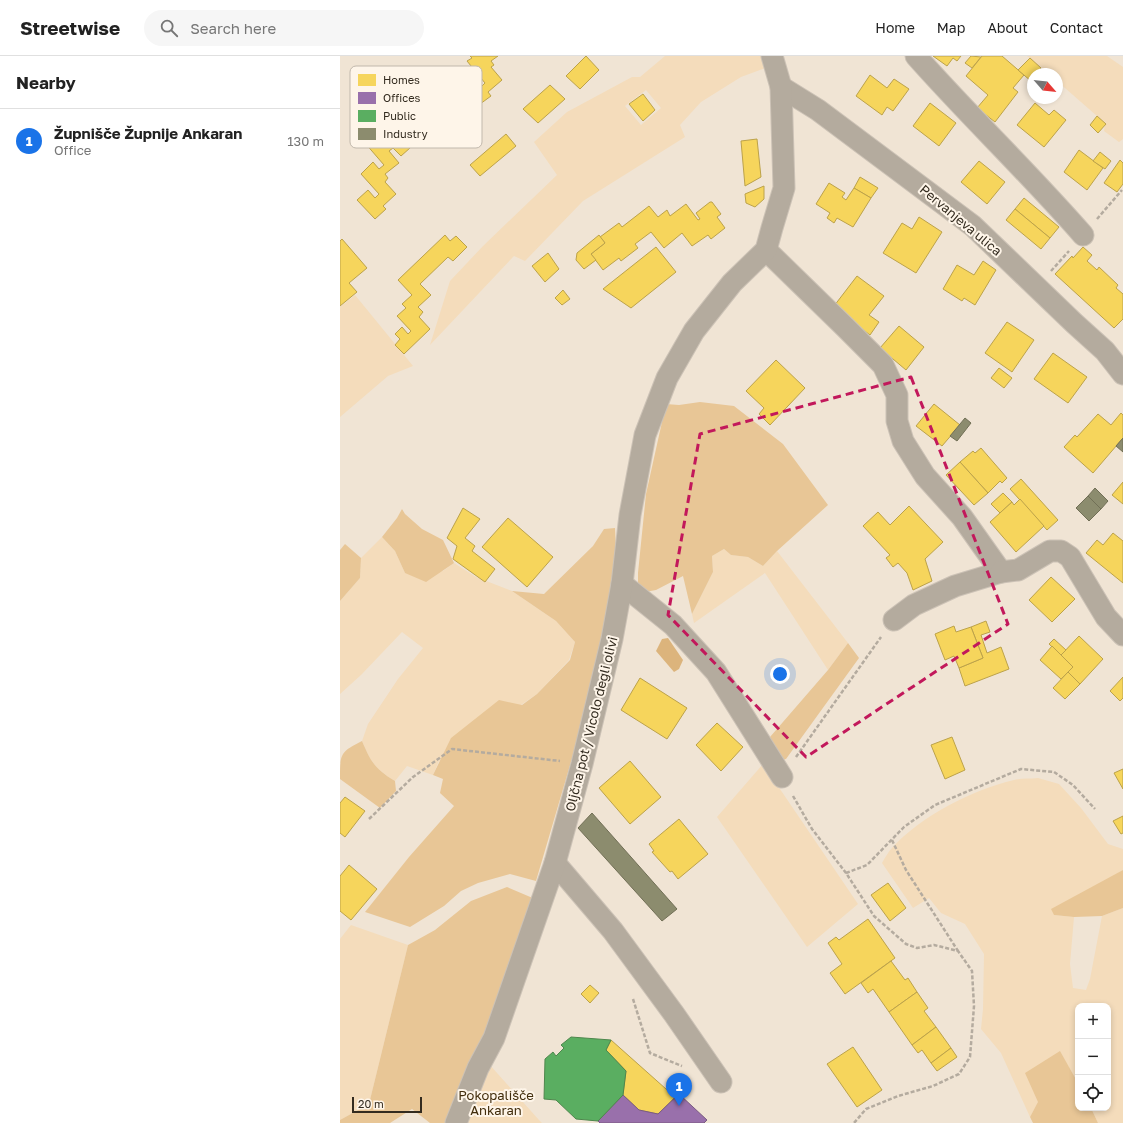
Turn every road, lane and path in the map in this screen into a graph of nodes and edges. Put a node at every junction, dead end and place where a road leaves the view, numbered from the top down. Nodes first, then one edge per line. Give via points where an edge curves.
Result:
1 (772, 56) edge
2 (916, 56) edge
3 (781, 87) junction
4 (1083, 234) dead end
5 (766, 250) junction
6 (1123, 374) edge
7 (1001, 572) junction
8 (622, 584) junction
9 (894, 620) joint
10 (1123, 635) edge
11 (582, 764) junction
12 (782, 777) junction
13 (1095, 808) dead end
14 (369, 819) dead end
15 (892, 840) junction
16 (555, 863) junction
17 (846, 873) junction
18 (958, 951) junction
19 (657, 1056) dead end
20 (686, 1068) dead end
21 (720, 1082) dead end
22 (456, 1123) edge
23 (854, 1123) edge

1 - 3 street
2 - 4 street
3 - 5 street via 784,188
3 - 6 street, Pervanjeva ulica via 818,110 974,226 1105,351
5 - 7 street via 883,365 897,395 897,421 903,441 925,476 962,516
5 - 8 street, Oljčna pot / Vicolo degli olivi via 732,282 694,331 667,378 645,435 630,515
7 - 9 street via 955,586 914,604
7 - 10 street via 1018,570 1050,551 1061,551 1070,557 1106,617
8 - 11 street, Oljčna pot / Vicolo degli olivi via 612,639
8 - 12 street via 673,625 716,672
9 - 12 path
11 - 14 path via 452,749 413,776
11 - 16 street, Oljčna pot / Vicolo degli olivi
12 - 17 path via 812,829
13 - 15 path via 1073,785 1054,772 1021,769 935,805 904,827
15 - 17 path via 867,865
15 - 18 path via 906,870
16 - 21 street via 613,931
16 - 22 street, Oljčna pot / Vicolo degli olivi via 494,1038 478,1068
17 - 18 path via 874,916 906,944 917,948 934,945
18 - 23 path via 972,971 974,1006 970,1057 959,1074 933,1086 866,1109
19 - 20 path

